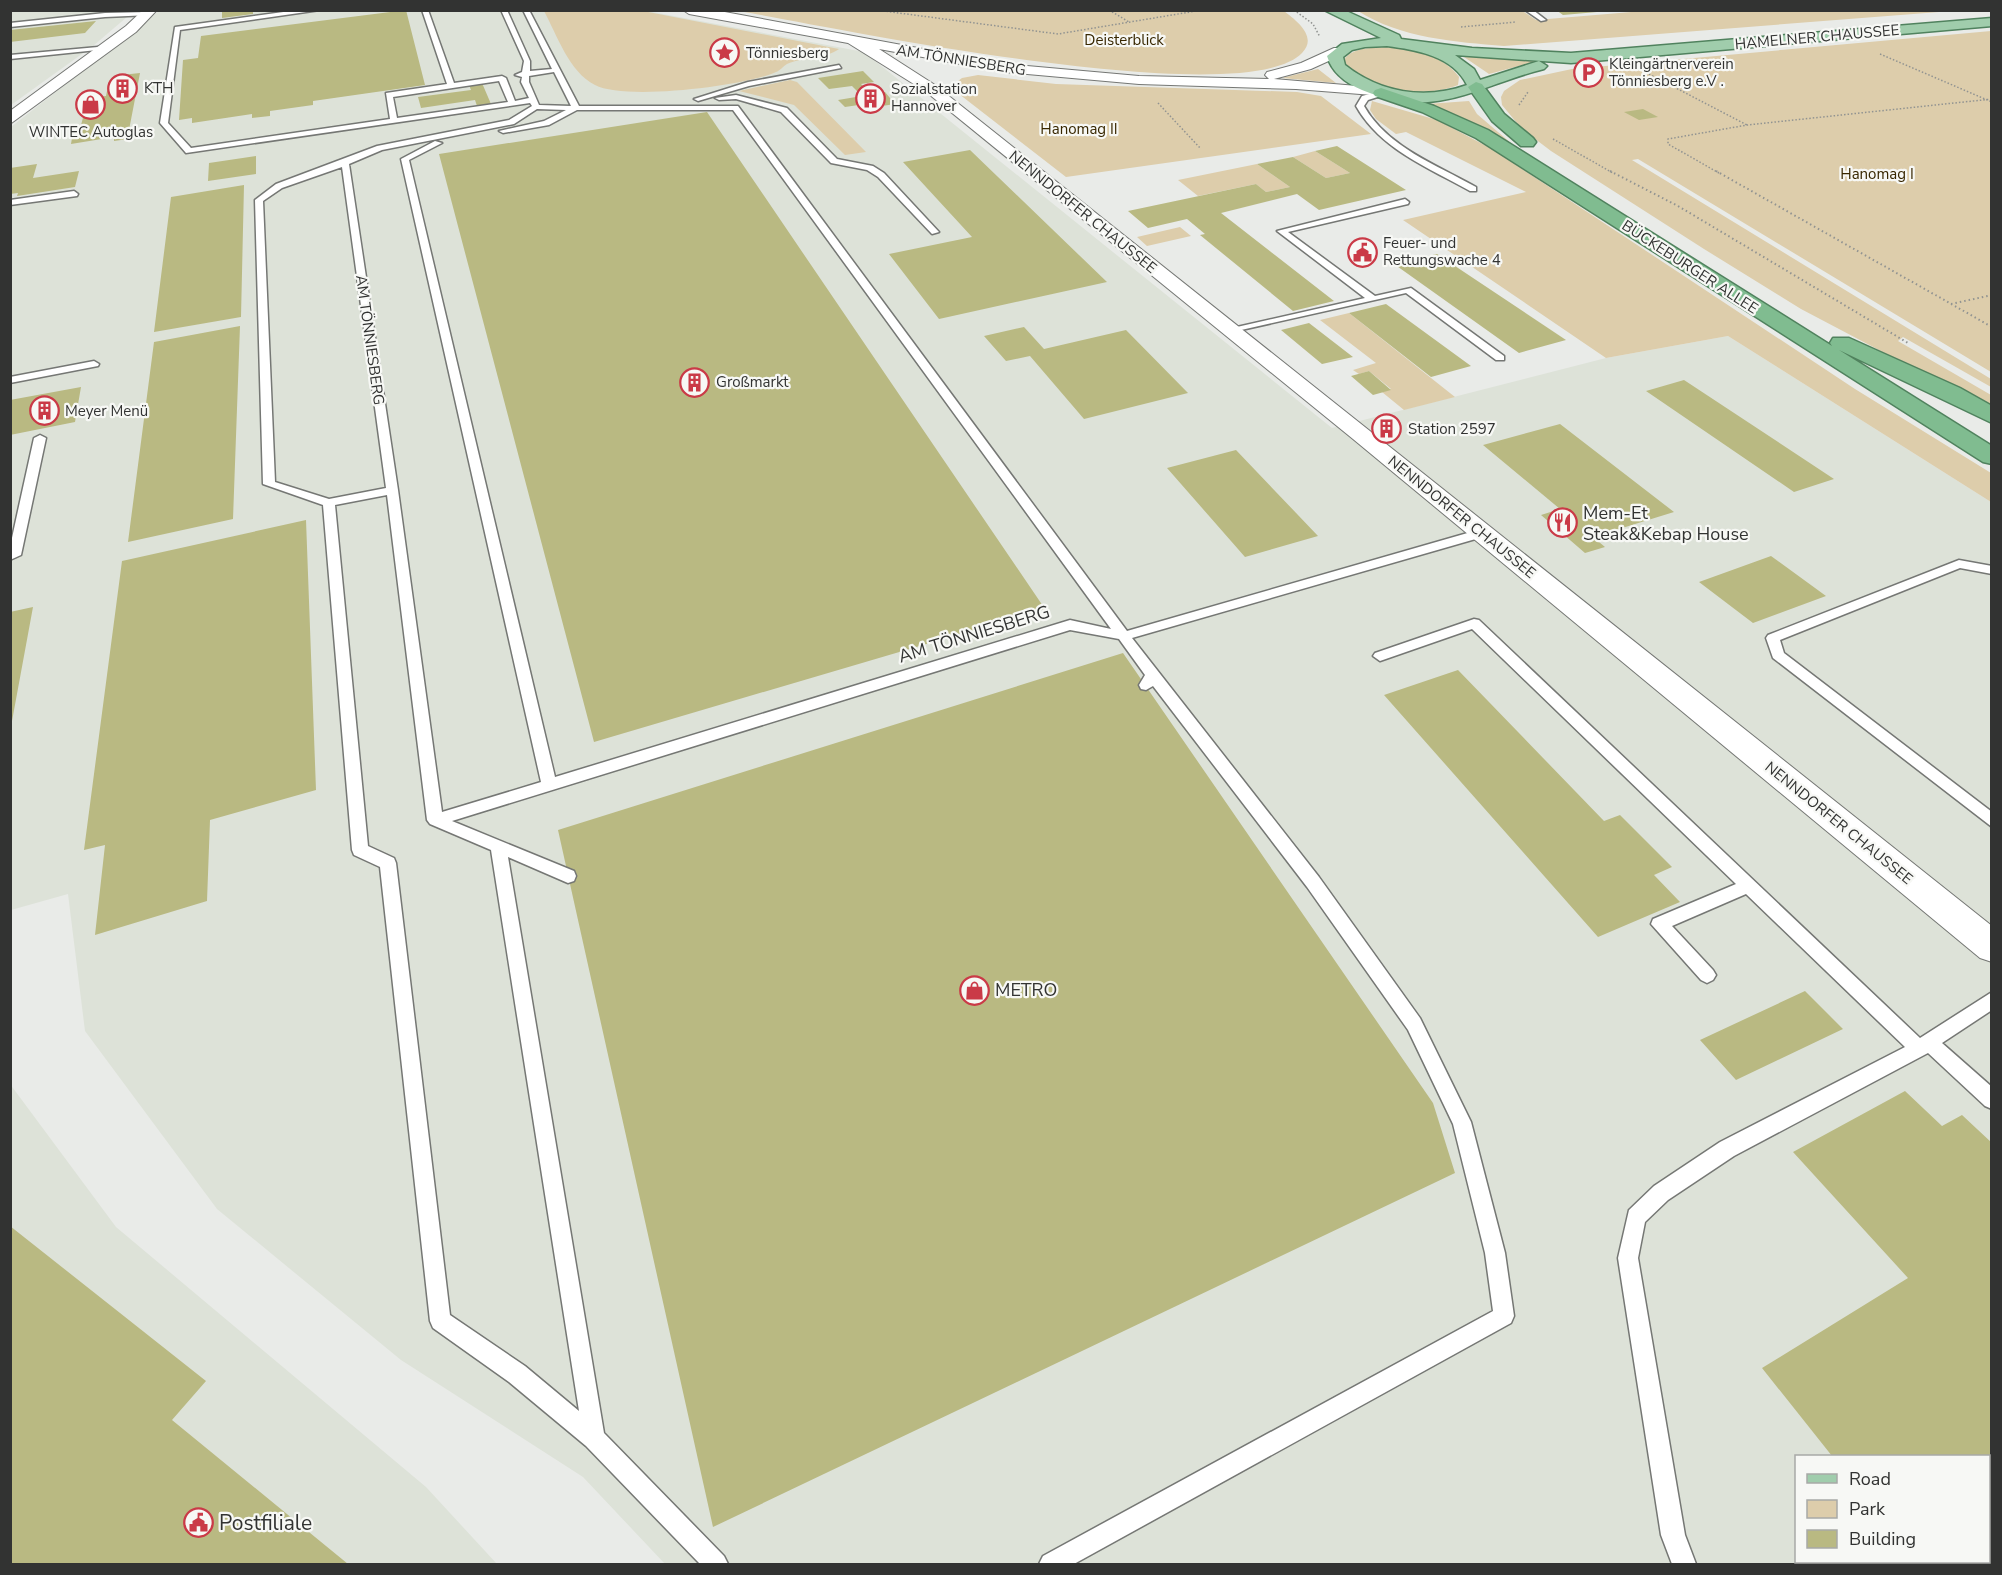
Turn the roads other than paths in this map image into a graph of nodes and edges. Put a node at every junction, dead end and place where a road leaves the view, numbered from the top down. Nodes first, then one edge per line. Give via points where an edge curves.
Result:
1 (317, 10) edge
2 (425, 10) edge
3 (504, 10) edge
4 (526, 10) edge
5 (689, 10) edge
6 (1331, 10) edge
7 (1528, 10) edge
8 (150, 12) edge
9 (1543, 20) road end
10 (1992, 22) edge
11 (10, 25) edge
12 (1325, 37) road end
13 (854, 42) junction
14 (1415, 46) junction
15 (107, 47) junction
16 (1339, 51) junction
17 (10, 57) edge
18 (1571, 58) junction
19 (963, 63) junction
20 (839, 68) dead end
21 (557, 70) junction
22 (526, 74) junction
23 (502, 78) junction
24 (935, 79) junction
25 (1236, 81) junction
26 (451, 85) junction
27 (1476, 87) junction
28 (1381, 93) junction
29 (590, 99) dead end
30 (698, 99) junction
31 (578, 102) junction
32 (512, 103) junction
33 (535, 104) junction
34 (10, 119) edge
35 (394, 121) junction
36 (345, 163) junction
37 (1473, 189) dead end
38 (74, 194) dead end
39 (1405, 202) dead end
40 (10, 203) edge
41 (935, 232) dead end
42 (1373, 299) junction
43 (1232, 331) junction
44 (1841, 343) junction
45 (1500, 358) dead end
46 (94, 364) dead end
47 (10, 380) edge
48 (1992, 416) edge
49 (1992, 433) edge
50 (40, 438) dead end
51 (1992, 458) edge
52 (392, 490) junction
53 (329, 503) junction
54 (1482, 534) junction
55 (10, 556) edge
56 (1992, 570) edge
57 (1125, 636) junction
58 (1380, 656) dead end
59 (549, 785) junction
60 (435, 820) junction
61 (1992, 821) edge
62 (498, 847) junction
63 (568, 876) dead end
64 (1748, 886) junction
65 (1992, 947) edge
66 (1707, 975) dead end
67 (1992, 1000) edge
68 (1924, 1046) junction
69 (1992, 1100) edge
70 (594, 1438) junction
71 (716, 1564) edge
72 (1051, 1564) edge
73 (1684, 1564) edge

1 - 35 lane via 177,28 164,123 189,150
2 - 26 lane
3 - 22 lane via 527,61
4 - 21 lane
5 - 13 street, AM TÖNNIESBERG
6 - 14 main road
7 - 9 lane
8 - 11 lane
8 - 15 street
10 - 18 main road, HAMELNER CHAUSSEE
12 - 16 main road
13 - 19 street, AM TÖNNIESBERG
13 - 24 street, NENNDORFER CHAUSSEE
14 - 16 main road via 1368,44
14 - 18 main road, HAMELNER CHAUSSEE via 1472,54
14 - 27 main road via 1446,56 1468,69
15 - 17 lane
15 - 34 street
16 - 25 street, AM TÖNNIESBERG via 1306,66
16 - 28 main road via 1334,62 1338,68
18 - 27 main road, HAMELNER CHAUSSEE
19 - 24 street
19 - 25 street, AM TÖNNIESBERG via 1139,80
20 - 30 lane via 748,84
21 - 22 lane
21 - 31 lane
22 - 23 lane
22 - 33 lane via 525,82
23 - 26 lane
23 - 32 lane
24 - 43 street, NENNDORFER CHAUSSEE
25 - 28 street, AM TÖNNIESBERG
26 - 35 lane via 389,95
27 - 28 main road, HAMELNER CHAUSSEE via 1432,97
27 - 44 highway, BÜCKEBURGER ALLEE via 1495,117 1529,143
28 - 37 lane via 1365,98 1360,106 1365,119 1400,147
28 - 51 highway, BÜCKEBURGER ALLEE via 1482,134
29 - 30 lane via 634,103
30 - 41 lane via 736,97 784,111 834,161 870,168 882,175
31 - 33 lane
31 - 57 lane via 735,108
31 - 59 lane via 546,123 433,144 405,159
32 - 33 lane
32 - 35 lane
33 - 36 lane via 511,123 380,148
36 - 52 lane, AM TÖNNIESBERG
36 - 53 lane via 279,186 259,200 269,484
38 - 40 lane
39 - 42 lane via 1281,231
42 - 43 lane
42 - 45 lane via 1408,290
43 - 54 street, NENNDORFER CHAUSSEE
44 - 48 highway via 1952,393
44 - 49 highway, BÜCKEBURGER ALLEE
46 - 47 lane
50 - 55 lane via 15,555
52 - 53 lane
52 - 60 lane, AM TÖNNIESBERG
53 - 70 lane via 360,850 388,863 440,1321 517,1374
54 - 57 lane, AM TÖNNIESBERG
54 - 65 street, NENNDORFER CHAUSSEE
56 - 61 lane via 1959,564 1773,638 1778,655
57 - 59 lane, AM TÖNNIESBERG via 1070,625
57 - 72 lane via 1149,680 1313,882 1414,1024 1462,1122 1495,1253 1504,1316
58 - 64 lane via 1474,623
59 - 60 lane, AM TÖNNIESBERG
60 - 62 lane
62 - 63 lane
62 - 70 lane
64 - 66 lane via 1659,924
64 - 68 lane
67 - 68 lane
68 - 69 lane
68 - 73 lane via 1727,1149 1661,1193 1636,1217 1628,1258 1673,1535
70 - 71 lane

